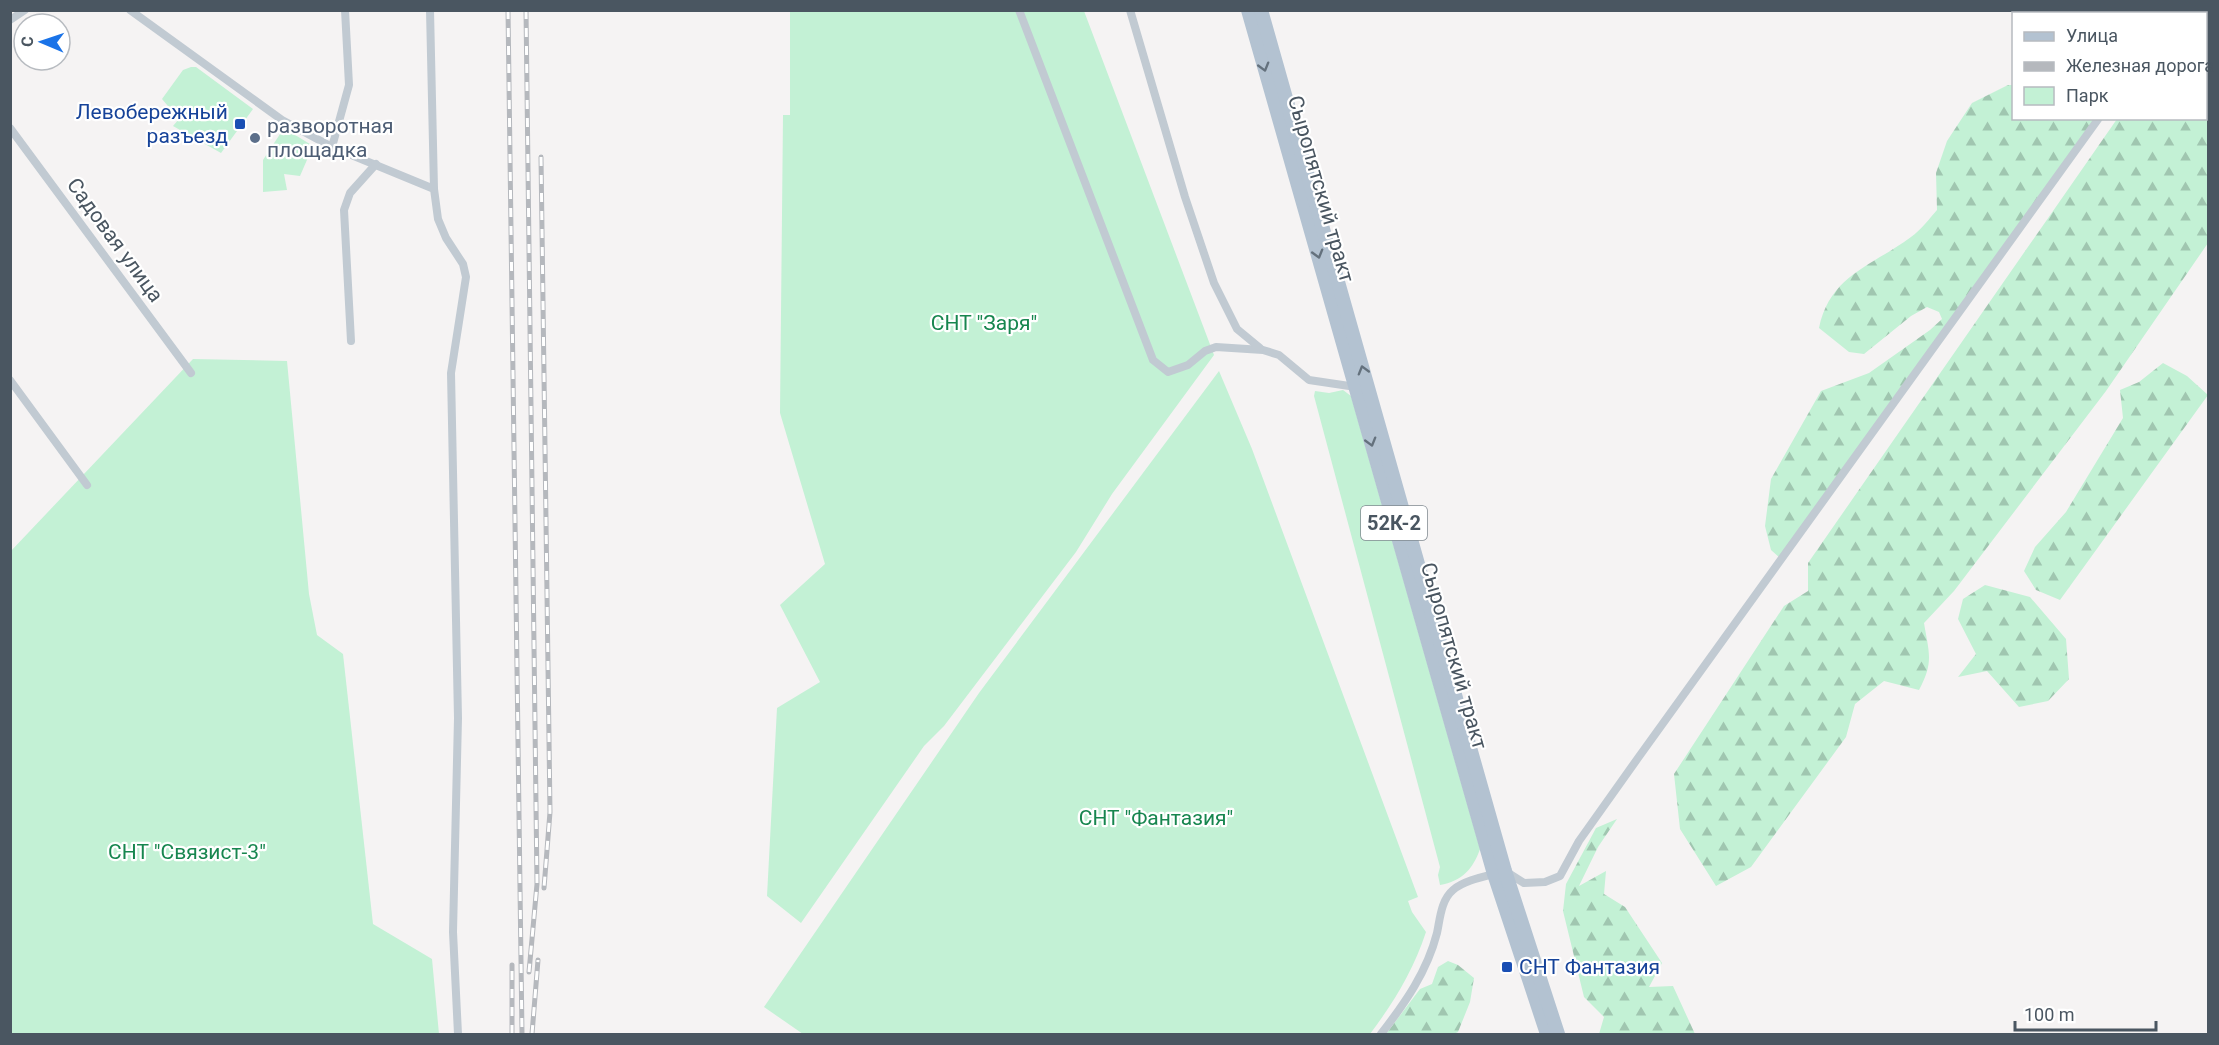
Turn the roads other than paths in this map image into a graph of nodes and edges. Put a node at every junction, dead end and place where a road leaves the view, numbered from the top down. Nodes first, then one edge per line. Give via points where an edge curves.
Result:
1 (25, 10) edge
2 (130, 10) edge
3 (345, 10) edge
4 (430, 10) edge
5 (1019, 10) edge
6 (1130, 10) edge
7 (1248, 10) edge
8 (1262, 10) edge
9 (10, 20) edge
10 (2098, 120) edge
11 (10, 128) edge
12 (332, 147) junction
13 (376, 164) junction
14 (434, 189) junction
15 (351, 341) dead end
16 (1263, 350) junction
17 (190, 373) dead end
18 (10, 380) edge
19 (1356, 387) junction
20 (87, 485) dead end
21 (1500, 872) junction
22 (458, 1035) edge
23 (1381, 1035) edge
24 (1547, 1035) edge
25 (1558, 1035) edge

1 - 9 street
2 - 12 street via 282,120
3 - 12 street via 349,85
4 - 14 street
5 - 16 street via 1153,360 1168,372 1188,365 1216,347
6 - 16 street via 1214,283 1237,328
7 -> 19 main road, Сыропятский тракт / 52К-2
21 -> 8 main road, Сыропятский тракт / 52К-2
10 - 21 street via 1638,758 1560,876 1545,882 1524,883
11 - 17 street, Садовая улица
12 - 13 street
13 - 14 street
13 - 15 street via 350,193 344,210
14 - 22 street via 438,219 466,277 451,373 458,718 453,932
16 - 19 street via 1279,355 1310,380
18 - 20 street
19 -> 21 main road, Сыропятский тракт / 52К-2
21 - 23 street via 1460,885 1446,898 1426,966
21 - 24 main road, Сыропятский тракт / 52К-2
21 - 25 main road, Сыропятский тракт / 52К-2

